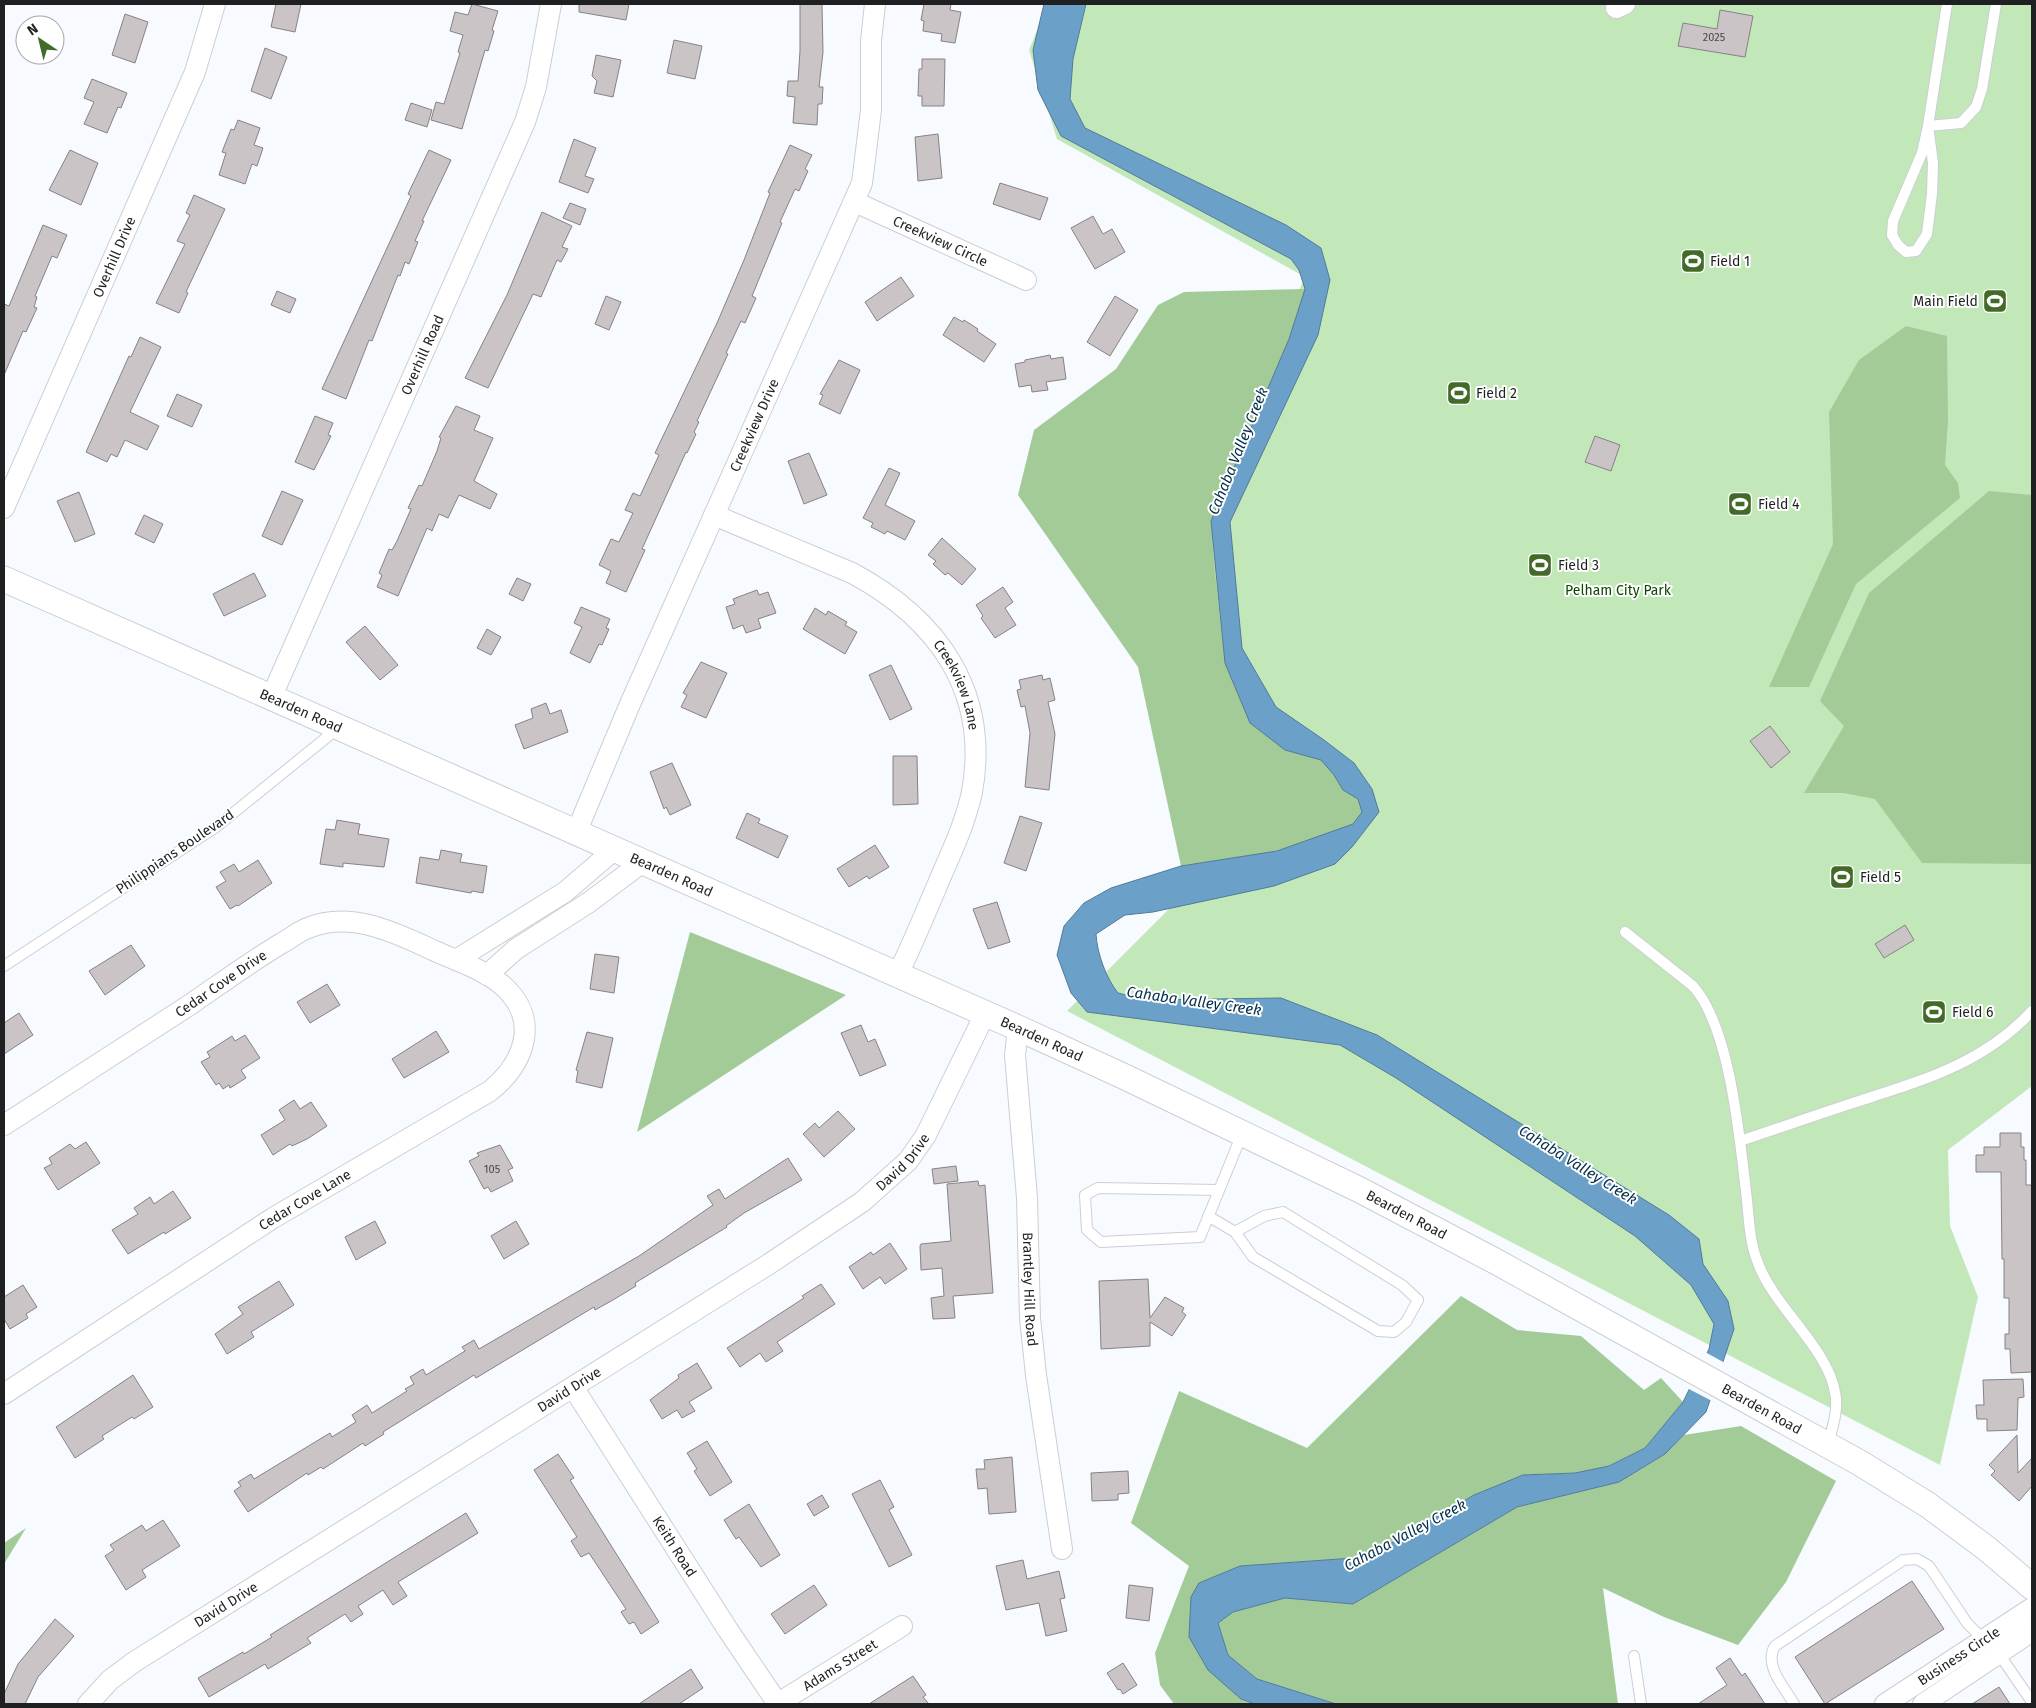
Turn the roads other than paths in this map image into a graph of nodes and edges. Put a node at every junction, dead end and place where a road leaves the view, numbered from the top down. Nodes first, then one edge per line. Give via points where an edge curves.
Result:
1 (215, 4) edge
2 (551, 4) edge
3 (875, 4) edge
4 (1946, 4) edge
5 (1996, 4) edge
6 (1928, 126) junction
7 (855, 202) junction
8 (1026, 280) dead end
9 (4, 508) edge
10 (714, 516) junction
11 (4, 580) edge
12 (271, 698) junction
13 (338, 728) junction
14 (576, 833) junction
15 (614, 850) junction
16 (644, 862) junction
17 (1625, 932) dead end
18 (456, 960) junction
19 (4, 966) edge
20 (898, 974) junction
21 (487, 975) junction
22 (2032, 1011) edge
23 (985, 1014) junction
24 (1018, 1028) junction
25 (4, 1125) edge
26 (1242, 1134) junction
27 (1740, 1141) junction
28 (1219, 1190) junction
29 (1208, 1216) junction
30 (1235, 1232) junction
31 (573, 1387) junction
32 (4, 1394) edge
33 (1828, 1445) junction
34 (1062, 1549) dead end
35 (2032, 1587) edge
36 (2032, 1608) edge
37 (902, 1626) dead end
38 (2032, 1631) edge
39 (1991, 1647) junction
40 (1634, 1656) dead end
41 (1893, 1702) edge
42 (2032, 1702) edge
43 (88, 1704) edge
44 (777, 1704) edge
45 (1641, 1704) edge
46 (1794, 1704) edge
47 (1923, 1704) edge

1 - 9 street, Overhill Drive via 195,72
2 - 12 street, Overhill Road via 536,87 525,122
3 - 7 street, Creekview Drive via 868,147
4 - 6 lane
5 - 6 lane via 1976,107 1961,124
6 - 6 lane via 1922,153 1893,221 1892,235 1906,252 1916,251 1927,234 1933,162
7 - 8 street, Creekview Circle
7 - 10 street, Creekview Drive
10 - 14 street, Creekview Drive
10 - 20 street, Creekview Lane via 873,584 912,613 931,632 944,648 964,688 974,724 971,792 959,834
11 - 12 street, Bearden Road
12 - 13 street, Bearden Road
13 - 14 street, Bearden Road
13 - 19 lane, Philippians Boulevard via 216,827
14 - 15 street, Bearden Road
15 - 16 street, Bearden Road
15 - 18 street via 565,892
16 - 20 street, Bearden Road
16 - 21 street via 516,949
17 - 27 lane via 1693,986 1712,1016 1719,1032
18 - 21 street, Cedar Cove Drive
18 - 25 street, Cedar Cove Drive via 374,926 336,922 309,927
20 - 23 street, Bearden Road
21 - 32 street, Cedar Cove Lane via 512,996 523,1025 522,1050 518,1061 503,1080 471,1103 273,1218
22 - 27 lane via 2006,1036 1972,1059 1903,1087
23 - 24 street, Bearden Road
23 - 31 street, David Drive via 926,1135 908,1161 881,1187 769,1264
24 - 26 street, Bearden Road
24 - 34 street, Brantley Hill Road via 1015,1055 1027,1198 1030,1318
26 - 28 lane
26 - 33 street, Bearden Road via 1360,1190 1495,1261
27 - 33 lane via 1757,1263 1821,1359 1835,1392 1834,1421
28 - 29 lane
28 - 29 lane via 1098,1188 1086,1195 1087,1230 1101,1242 1200,1237
29 - 30 lane
30 - 30 lane via 1253,1257 1378,1331 1394,1332 1406,1322 1418,1300 1402,1285 1283,1212 1264,1216
31 - 43 street, David Drive via 134,1662 110,1680
31 - 44 street, Keith Road
33 - 35 street, Bearden Road via 1928,1505
36 - 39 street, Business Circle
37 - 44 street, Adams Street
38 - 39 street, Business Circle
39 - 41 street, Business Circle
39 - 42 lane
39 - 46 lane via 1967,1622 1929,1566 1917,1559 1903,1560 1775,1646 1771,1652 1771,1665
39 - 47 street, Business Circle
40 - 45 lane

